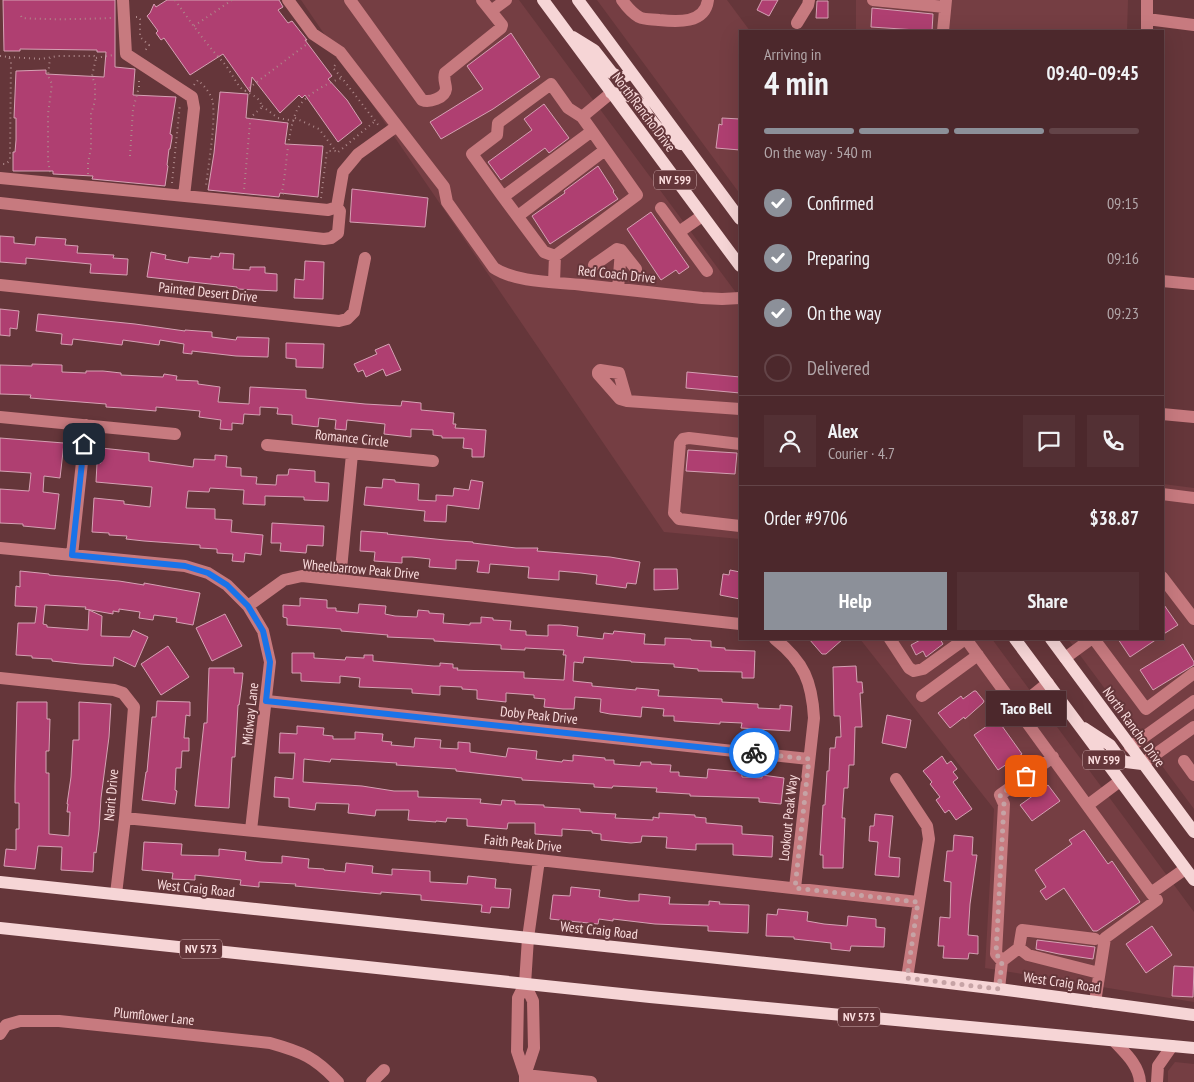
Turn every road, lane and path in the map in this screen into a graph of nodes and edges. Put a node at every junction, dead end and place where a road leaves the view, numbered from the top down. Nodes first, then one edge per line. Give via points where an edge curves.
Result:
1 (123, 0) edge
2 (175, 0) edge
3 (232, 0) edge
4 (288, 0) edge
5 (350, 0) edge
6 (482, 0) edge
7 (506, 0) edge
8 (543, 0) edge
9 (578, 0) edge
10 (622, 0) edge
11 (708, 0) edge
12 (809, 0) edge
13 (873, 0) edge
14 (1147, 0) edge
15 (946, 4) edge
16 (491, 11) junction
17 (21, 16) dead end
18 (124, 18) junction
19 (797, 23) dead end
20 (1147, 25) edge
21 (1194, 25) edge
22 (194, 26) junction
23 (943, 30) edge
24 (568, 35) junction
25 (312, 43) dead end
26 (126, 54) junction
27 (0, 56) edge
28 (9, 57) junction
29 (50, 58) junction
30 (96, 58) junction
31 (337, 60) dead end
32 (140, 63) junction
33 (632, 73) junction
34 (342, 78) junction
35 (183, 91) junction
36 (246, 91) junction
37 (611, 93) junction
38 (262, 106) junction
39 (582, 117) junction
40 (295, 120) junction
41 (397, 126) junction
42 (592, 131) junction
43 (385, 134) junction
44 (605, 150) junction
45 (689, 150) junction
46 (335, 151) dead end
47 (130, 156) dead end
48 (0, 164) edge
49 (0, 178) edge
50 (50, 183) junction
51 (90, 187) junction
52 (170, 195) junction
53 (184, 196) junction
54 (285, 196) dead end
55 (503, 197) junction
56 (205, 198) junction
57 (242, 202) junction
58 (0, 203) edge
59 (337, 207) junction
60 (661, 208) dead end
61 (518, 216) junction
62 (702, 216) junction
63 (739, 218) edge
64 (679, 232) junction
65 (621, 250) junction
66 (555, 256) junction
67 (366, 258) dead end
68 (739, 265) edge
69 (594, 266) dead end
70 (636, 269) dead end
71 (707, 271) dead end
72 (1164, 281) edge
73 (554, 282) junction
74 (1194, 284) edge
75 (0, 285) edge
76 (618, 289) junction
77 (739, 298) edge
78 (627, 400) dead end
79 (739, 409) edge
80 (1164, 414) edge
81 (0, 417) edge
82 (1194, 417) edge
83 (86, 425) junction
84 (175, 434) dead end
85 (739, 444) edge
86 (267, 445) dead end
87 (352, 454) junction
88 (433, 461) dead end
89 (1164, 494) edge
90 (1194, 498) edge
91 (739, 526) edge
92 (0, 548) edge
93 (72, 555) junction
94 (340, 580) junction
95 (1164, 580) edge
96 (248, 606) junction
97 (1194, 619) edge
98 (739, 624) edge
99 (776, 640) edge
100 (965, 640) edge
101 (967, 640) edge
102 (1016, 640) edge
103 (1052, 640) edge
104 (1092, 640) edge
105 (1094, 640) edge
106 (894, 641) edge
107 (978, 655) junction
108 (1065, 658) junction
109 (1194, 673) edge
110 (0, 678) edge
111 (1048, 683) junction
112 (922, 696) dead end
113 (266, 701) junction
114 (1194, 701) edge
115 (1017, 708) junction
116 (1078, 724) junction
117 (1194, 727) edge
118 (1130, 747) junction
119 (1053, 757) junction
120 (809, 759) junction
121 (1184, 761) dead end
122 (1142, 764) junction
123 (1194, 775) edge
124 (896, 780) dead end
125 (1120, 781) junction
126 (1088, 805) junction
127 (125, 818) junction
128 (251, 830) junction
129 (1194, 832) edge
130 (539, 860) junction
131 (1186, 869) junction
132 (1194, 880) edge
133 (0, 882) edge
134 (795, 888) junction
135 (1151, 893) junction
136 (116, 894) junction
137 (918, 902) junction
138 (0, 928) edge
139 (528, 938) junction
140 (1096, 939) dead end
141 (1019, 948) junction
142 (1002, 961) junction
143 (1099, 972) junction
144 (907, 978) junction
145 (525, 984) junction
146 (999, 989) junction
147 (1095, 1002) junction
148 (1194, 1015) edge
149 (3, 1030) edge
150 (1114, 1041) junction
151 (1172, 1046) junction
152 (1194, 1048) edge
153 (384, 1070) dead end
154 (525, 1079) edge
155 (338, 1082) edge
156 (372, 1082) edge
157 (591, 1082) edge
158 (1140, 1082) edge
159 (1157, 1082) edge

1 - 18 street
2 - 22 path
3 - 22 path
4 - 41 street via 313,34 340,52
5 - 16 street via 426,102 444,93 445,73 501,28
6 - 16 street
7 - 16 street
8 - 24 main road, North Rancho Drive / NV 599
9 - 33 main road, North Rancho Drive / NV 599
10 - 11 street via 641,18 679,22 696,17 707,7
12 - 19 street
13 - 15 street
14 - 20 street
15 - 23 street
17 - 18 path via 76,20
18 - 26 street
18 - 32 path via 140,19 140,37 149,45
20 - 21 street
22 - 36 path
24 - 33 main road via 594,50 612,73 622,78
24 - 37 main road, North Rancho Drive / NV 599
25 - 36 path
26 - 30 path
26 - 32 street
27 - 28 path
28 - 29 path
28 - 48 path via 10,160
29 - 30 path
29 - 50 path
30 - 51 path via 92,76 95,101 91,114 88,163
31 - 34 path via 333,68
32 - 35 street
32 - 47 path
33 - 45 main road, North Rancho Drive / NV 599
34 - 40 path via 328,83 303,102
34 - 43 path
35 - 52 path
35 - 53 street via 192,97 194,108
35 - 56 path via 187,84 192,87 198,80 205,86 212,102
36 - 38 path via 259,99
37 - 39 street
37 - 45 main road via 624,93 638,100 660,131
37 - 62 main road, North Rancho Drive / NV 599
38 - 40 path via 278,118
38 - 57 path via 251,117
39 - 42 street
39 - 55 street via 568,108 551,84 498,123 497,135 472,154
40 - 46 path via 319,129
40 - 54 path via 287,153 282,192
41 - 43 street
41 - 73 street, Red Coach Drive via 444,187 447,202 494,268 515,277
42 - 44 street
42 - 55 street
43 - 59 street via 358,154 343,172
44 - 61 street
44 - 66 street via 637,196
45 - 63 main road, North Rancho Drive / NV 599
49 - 50 street
50 - 51 street
51 - 52 street
52 - 53 street
53 - 56 street
55 - 61 street
56 - 57 street
57 - 59 street via 328,210
58 - 59 street via 324,239 338,232 340,211
60 - 64 street
61 - 66 street via 544,252
62 - 64 street
62 - 68 main road, North Rancho Drive / NV 599
64 - 71 street
65 - 69 street
65 - 70 street
65 - 76 street
66 - 73 street
67 - 75 street, Painted Desert Drive via 354,312 339,321
72 - 74 street
73 - 76 street, Red Coach Drive
76 - 77 street, Red Coach Drive via 715,299
78 - 79 street
80 - 82 street
81 - 83 street
83 - 84 street
83 - 93 street
85 - 91 street via 689,438 680,442 674,513 679,519
86 - 87 street, Romance Circle
87 - 88 street, Romance Circle
87 - 94 street
89 - 90 street
92 - 93 street
93 - 96 street via 185,566 208,573 227,585
94 - 96 street, Wheelbarrow Peak Drive via 302,576 284,580
94 - 98 street, Wheelbarrow Peak Drive
95 - 97 street
96 - 113 street, Midway Lane via 263,631 270,662
99 - 120 street, Lookout Peak Way via 800,664 808,680 814,718
100 - 106 street via 923,669 914,671
101 - 107 street
102 - 111 main road, NV 599
103 - 108 main road, North Rancho Drive / NV 599
104 - 108 street
105 - 109 street via 1146,709
107 - 112 street
107 - 115 street
108 - 118 main road, North Rancho Drive / NV 599
110 - 127 street, Narit Drive via 114,690 129,699 134,707
111 - 115 street
111 - 116 main road, NV 599
113 - 120 street, Doby Peak Drive
113 - 128 street, Midway Lane
114 - 118 street
115 - 119 street
116 - 122 main road via 1110,745 1120,759
116 - 125 main road, NV 599
117 - 122 street
118 - 122 main road, North Rancho Drive / NV 599
119 - 126 street
119 - 142 street via 1000,795 1004,804 996,954
120 - 134 street, Lookout Peak Way
121 - 123 street
122 - 129 main road, North Rancho Drive / NV 599
124 - 137 street via 927,826 929,839
125 - 126 street
125 - 131 main road, NV 599
126 - 135 street
127 - 128 street, Faith Peak Drive
127 - 136 street, Narit Drive
128 - 130 street, Faith Peak Drive
130 - 134 street, Faith Peak Drive
130 - 139 street
131 - 132 main road, NV 599
131 - 135 street
133 - 136 main road, West Craig Road
134 - 137 street, Faith Peak Drive
135 - 143 street via 1157,900 1105,938
136 - 139 main road, West Craig Road
137 - 144 street
138 - 145 main road, NV 573
139 - 144 main road, West Craig Road
139 - 145 street
140 - 141 street via 1022,930
141 - 142 street
141 - 143 street via 1028,955
142 - 146 street
143 - 147 street
144 - 146 main road, West Craig Road
145 - 150 main road, NV 573
145 - 154 street via 518,998 517,1051
146 - 147 main road, West Craig Road
147 - 148 main road, West Craig Road
149 - 155 street, Plumflower Lane via 20,1021 59,1021 270,1043 299,1051 324,1067
150 - 151 main road, NV 573
150 - 158 street via 1135,1064
151 - 152 main road, NV 573
151 - 159 street via 1158,1066
153 - 156 street
154 - 157 street

